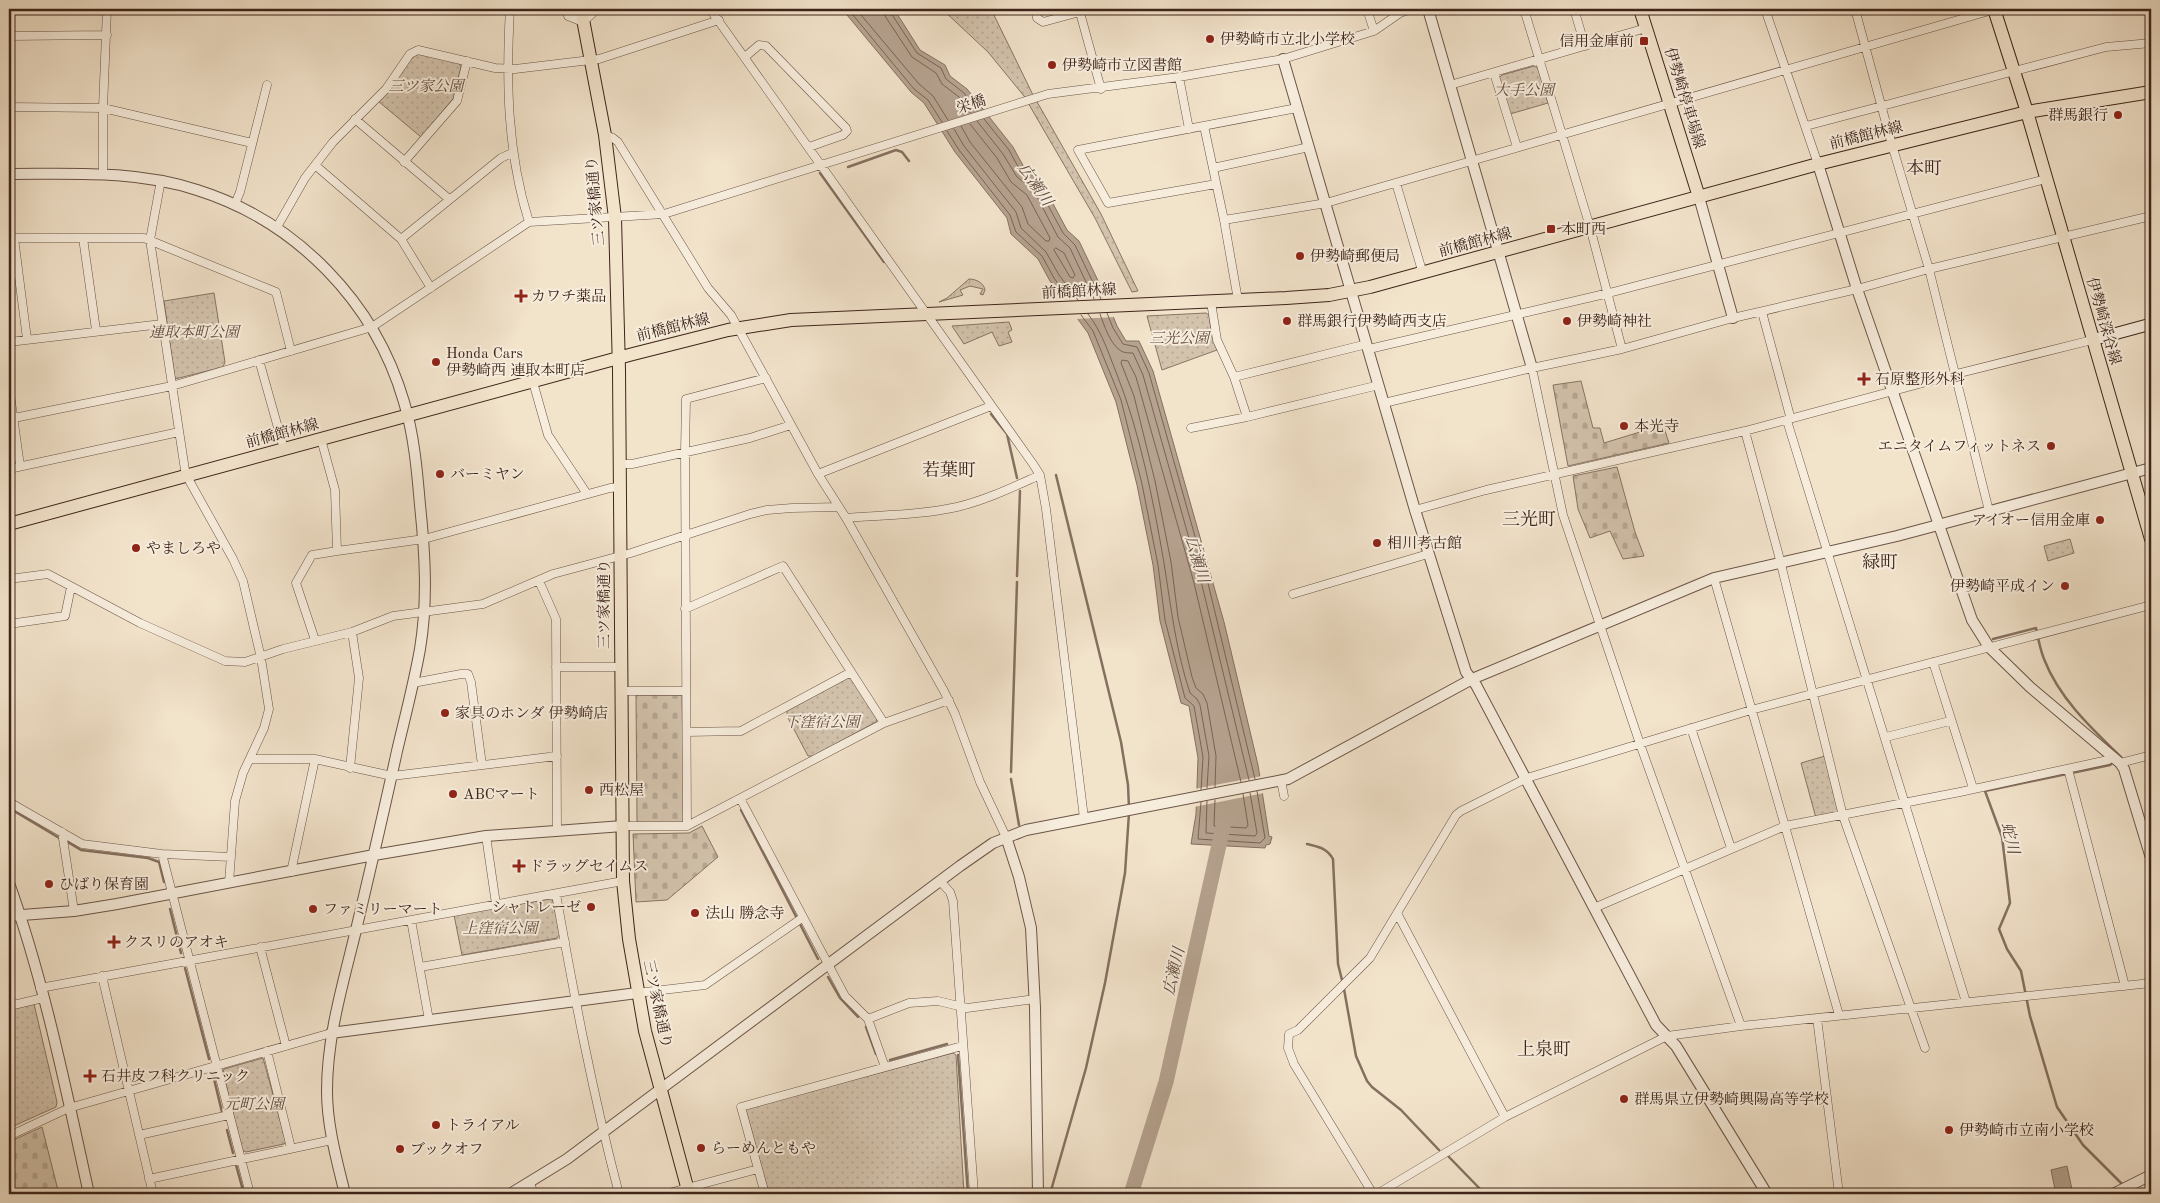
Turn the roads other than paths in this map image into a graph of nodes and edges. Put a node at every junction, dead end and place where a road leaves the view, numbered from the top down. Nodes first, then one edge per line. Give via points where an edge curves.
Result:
1 (107, 9) edge
2 (510, 9) edge
3 (567, 9) edge
4 (710, 9) edge
5 (1035, 9) edge
6 (1368, 9) edge
7 (1411, 9) edge
8 (1428, 9) edge
9 (1524, 9) edge
10 (1574, 9) edge
11 (1640, 9) edge
12 (1764, 9) edge
13 (1855, 9) edge
14 (1995, 9) edge
15 (1079, 10) edge
16 (585, 12) edge
17 (719, 20) junction
18 (1646, 28) junction
19 (1374, 31) junction
20 (107, 35) junction
21 (9, 36) edge
22 (2151, 43) edge
23 (1586, 46) junction
24 (1865, 46) junction
25 (745, 57) junction
26 (1283, 60) junction
27 (1539, 60) junction
28 (466, 61) junction
29 (590, 61) junction
30 (1786, 69) junction
31 (507, 70) junction
32 (2014, 71) junction
33 (1494, 73) junction
34 (1179, 77) junction
35 (266, 85) dead end
36 (1450, 85) junction
37 (1100, 89) junction
38 (2151, 92) edge
39 (1670, 104) junction
40 (9, 106) edge
41 (1882, 107) junction
42 (103, 108) junction
43 (1297, 108) junction
44 (2027, 112) junction
45 (355, 120) junction
46 (1204, 126) junction
47 (1806, 126) junction
48 (1189, 129) junction
49 (605, 135) junction
50 (1562, 135) junction
51 (252, 143) junction
52 (1892, 145) junction
53 (809, 147) junction
54 (1309, 147) junction
55 (1517, 147) junction
56 (512, 153) junction
57 (1472, 160) junction
58 (404, 162) junction
59 (1818, 164) junction
60 (315, 165) junction
61 (822, 166) junction
62 (1213, 168) junction
63 (9, 174) edge
64 (103, 174) junction
65 (2046, 178) junction
66 (161, 180) junction
67 (1396, 183) junction
68 (1216, 184) junction
69 (1699, 197) junction
70 (449, 199) junction
71 (1326, 203) junction
72 (235, 204) junction
73 (1913, 213) junction
74 (664, 214) junction
75 (2151, 216) edge
76 (615, 218) junction
77 (1224, 220) junction
78 (529, 222) junction
79 (277, 227) junction
80 (1590, 227) junction
81 (1840, 232) junction
82 (12, 238) edge
83 (84, 238) junction
84 (2063, 238) junction
85 (401, 239) junction
86 (150, 240) junction
87 (1498, 253) junction
88 (1718, 264) junction
89 (1929, 269) junction
90 (18, 272) junction
91 (9, 273) edge
92 (1422, 274) junction
93 (431, 288) junction
94 (1857, 289) junction
95 (1352, 291) junction
96 (1609, 293) junction
97 (1238, 300) junction
98 (1212, 302) junction
99 (1762, 312) junction
100 (928, 313) junction
101 (1516, 314) junction
102 (1733, 318) junction
103 (162, 324) junction
104 (2151, 324) edge
105 (372, 327) junction
106 (738, 328) junction
107 (96, 330) junction
108 (27, 339) junction
109 (2092, 340) junction
110 (9, 342) edge
111 (1368, 347) junction
112 (1622, 349) junction
113 (291, 351) junction
114 (619, 358) junction
115 (259, 360) junction
116 (1532, 368) junction
117 (1956, 374) junction
118 (766, 378) junction
119 (1234, 378) junction
120 (533, 382) junction
121 (1379, 385) junction
122 (172, 386) junction
123 (9, 387) edge
124 (1893, 392) junction
125 (1384, 403) junction
126 (991, 406) junction
127 (408, 416) junction
128 (1247, 417) junction
129 (10, 419) edge
130 (1789, 420) junction
131 (791, 425) junction
132 (1191, 428) dead end
133 (1745, 431) junction
134 (180, 432) junction
135 (322, 439) junction
136 (284, 449) junction
137 (685, 452) junction
138 (620, 464) junction
139 (20, 466) junction
140 (2151, 468) edge
141 (9, 469) edge
142 (2132, 473) junction
143 (818, 474) junction
144 (1554, 474) junction
145 (187, 476) junction
146 (1040, 476) junction
147 (620, 487) junction
148 (587, 494) junction
149 (839, 507) junction
150 (1415, 510) junction
151 (1989, 510) junction
152 (846, 518) junction
153 (9, 524) edge
154 (1939, 525) junction
155 (685, 535) junction
156 (424, 539) junction
157 (2151, 539) edge
158 (337, 551) junction
159 (1827, 552) junction
160 (1428, 554) junction
161 (620, 556) junction
162 (1780, 563) junction
163 (1714, 578) junction
164 (9, 579) edge
165 (539, 580) junction
166 (71, 587) junction
167 (1293, 594) dead end
168 (2151, 605) edge
169 (685, 609) junction
170 (425, 613) junction
171 (9, 624) edge
172 (1600, 626) junction
173 (352, 632) junction
174 (315, 640) junction
175 (1989, 647) junction
176 (261, 658) junction
177 (1932, 662) junction
178 (556, 667) junction
179 (620, 667) junction
180 (852, 672) junction
181 (1868, 679) junction
182 (1472, 680) junction
183 (412, 683) junction
184 (621, 691) junction
185 (686, 691) junction
186 (1812, 694) junction
187 (949, 700) junction
188 (1751, 710) junction
189 (1950, 721) junction
190 (884, 723) junction
191 (1691, 728) junction
192 (686, 732) junction
193 (1886, 737) junction
194 (1640, 744) junction
195 (2151, 755) edge
196 (556, 756) junction
197 (250, 759) junction
198 (315, 759) junction
199 (2116, 760) junction
200 (482, 765) junction
201 (350, 768) junction
202 (2068, 769) junction
203 (392, 776) junction
204 (1527, 778) junction
205 (1278, 781) junction
206 (1973, 788) junction
207 (1284, 796) dead end
208 (741, 800) junction
209 (9, 802) edge
210 (1906, 803) junction
211 (1844, 816) junction
212 (1084, 818) junction
213 (623, 826) junction
214 (687, 826) junction
215 (1785, 826) junction
216 (557, 830) junction
217 (62, 832) junction
218 (486, 836) junction
219 (1006, 838) junction
220 (1731, 848) junction
221 (162, 854) junction
222 (374, 855) junction
223 (231, 857) junction
224 (2151, 858) edge
225 (1684, 868) junction
226 (291, 872) junction
227 (623, 881) junction
228 (940, 881) junction
229 (9, 883) edge
230 (229, 884) junction
231 (171, 894) junction
232 (556, 894) junction
233 (496, 904) junction
234 (1594, 908) junction
235 (74, 911) junction
236 (1397, 913) junction
237 (20, 915) junction
238 (9, 916) edge
239 (802, 918) junction
240 (411, 920) junction
241 (356, 929) junction
242 (565, 942) junction
243 (260, 947) junction
244 (188, 961) junction
245 (828, 964) junction
246 (420, 967) junction
247 (102, 976) junction
248 (2151, 983) edge
249 (2125, 986) junction
250 (42, 993) junction
251 (637, 993) junction
252 (1035, 999) junction
253 (575, 1001) junction
254 (1966, 1002) junction
255 (9, 1006) edge
256 (960, 1007) junction
257 (1911, 1008) junction
258 (1839, 1016) junction
259 (1818, 1018) junction
260 (868, 1019) junction
261 (429, 1020) junction
262 (1741, 1026) junction
263 (331, 1033) junction
264 (1667, 1036) junction
265 (286, 1046) junction
266 (962, 1046) junction
267 (1925, 1048) dead end
268 (267, 1051) junction
269 (216, 1066) junction
270 (885, 1067) junction
271 (660, 1089) junction
272 (128, 1091) junction
273 (70, 1108) junction
274 (229, 1115) junction
275 (1505, 1117) junction
276 (603, 1132) junction
277 (139, 1135) junction
278 (9, 1136) edge
279 (332, 1140) junction
280 (292, 1148) junction
281 (241, 1158) junction
282 (758, 1169) junction
283 (2151, 1175) edge
284 (149, 1179) junction
285 (530, 1183) junction
286 (688, 1191) edge
287 (2116, 1193) edge
288 (89, 1194) edge
289 (153, 1194) edge
290 (250, 1194) edge
291 (346, 1194) edge
292 (510, 1194) edge
293 (534, 1194) edge
294 (619, 1194) edge
295 (665, 1194) edge
296 (764, 1194) edge
297 (974, 1194) edge
298 (1038, 1194) edge
299 (1373, 1194) edge
300 (1377, 1194) edge
301 (1767, 1194) edge
302 (1839, 1194) edge

1 - 20 street
2 - 31 street
3 - 16 street via 568,16
4 - 17 street
5 - 15 street via 1037,18 1044,22
6 - 19 street
7 - 19 street, 栄橋
8 - 36 street
9 - 27 street
10 - 23 street
11 - 18 main road, 伊勢崎停車場線
12 - 30 street
13 - 24 street
14 - 24 street
14 - 32 main road, 伊勢崎深谷線
15 - 37 street
16 - 29 main road, 三ツ家橋通り
17 - 25 street
17 - 29 street
18 - 23 street
18 - 39 main road, 伊勢崎停車場線
19 - 26 street, 栄橋
20 - 21 street
20 - 42 street
22 - 32 street via 2106,47
23 - 27 street
24 - 30 street
24 - 41 street
25 - 53 street
25 - 53 street via 759,45 766,46 846,128 843,135
26 - 34 street, 栄橋
26 - 43 street
27 - 33 street
27 - 50 street
28 - 31 street
28 - 45 street via 418,50 410,54 386,89
28 - 58 street via 457,101
29 - 31 street
29 - 49 main road, 三ツ家橋通り
30 - 39 street
30 - 47 street
31 - 56 street
32 - 41 street
32 - 44 main road, 伊勢崎深谷線
33 - 36 street
33 - 55 street
34 - 37 street, 栄橋
34 - 48 street
35 - 51 street
36 - 57 street
37 - 61 street, 栄橋 via 1048,94
38 - 44 main road, 前橋館林線
39 - 50 street
39 - 69 main road, 伊勢崎停車場線
40 - 42 street
41 - 47 street
41 - 52 street
42 - 51 street
42 - 64 street
43 - 46 street
43 - 54 street
44 - 52 main road, 前橋館林線
44 - 65 main road, 伊勢崎深谷線
45 - 58 street
45 - 60 street
46 - 48 street
46 - 62 street
47 - 59 street
48 - 68 street via 1078,150 1108,203
49 - 74 street via 618,142
49 - 76 main road, 三ツ家橋通り
50 - 55 street
50 - 80 street
51 - 72 street
52 - 59 main road, 前橋館林線
52 - 73 street
53 - 61 street
54 - 62 street
54 - 71 street
55 - 57 street
56 - 70 street
56 - 78 street
57 - 67 street
57 - 87 street
58 - 70 street
59 - 69 main road, 前橋館林線
59 - 81 street
60 - 79 street
60 - 85 street
61 - 74 street, 栄橋
61 - 100 street
62 - 68 street
63 - 64 street
64 - 66 street
65 - 73 street
65 - 84 main road, 伊勢崎深谷線
66 - 72 street
66 - 86 street
67 - 71 street
67 - 92 street
68 - 77 street
69 - 80 main road, 前橋館林線
69 - 88 street
70 - 85 street
71 - 77 street
71 - 95 street
72 - 79 street
73 - 81 street
73 - 89 street
74 - 76 street, 栄橋
74 - 106 street via 708,288
75 - 84 street
76 - 78 street, 栄橋
76 - 114 main road, 三ツ家橋通り
77 - 97 street
78 - 93 street
79 - 105 street via 332,274
80 - 87 main road, 前橋館林線
80 - 96 street
81 - 88 street
81 - 94 street
82 - 83 street
82 - 90 street
83 - 86 street
83 - 107 street
84 - 89 street
84 - 109 main road, 伊勢崎深谷線
85 - 93 street
86 - 103 street
86 - 113 street via 276,292
87 - 92 main road, 前橋館林線
87 - 101 street
88 - 96 street
88 - 102 street
89 - 94 street
89 - 117 street
90 - 91 street
90 - 108 street
92 - 95 main road, 前橋館林線
93 - 105 street
94 - 99 street
94 - 124 street
95 - 97 main road, 前橋館林線 via 1310,297
95 - 111 street
96 - 101 street
96 - 112 street
97 - 98 main road, 前橋館林線
98 - 100 main road, 前橋館林線
98 - 119 street via 1218,340
99 - 102 street
99 - 130 street
100 - 106 main road, 前橋館林線 via 791,320
100 - 126 street
101 - 111 street
101 - 116 street
102 - 112 street
103 - 107 street
103 - 122 street
104 - 109 main road
105 - 113 street
105 - 127 street via 389,360
106 - 114 main road, 前橋館林線
106 - 118 street
107 - 108 street
108 - 110 street
109 - 117 street
109 - 142 main road, 伊勢崎深谷線
111 - 119 street
111 - 121 street
112 - 116 street
113 - 115 street
114 - 120 main road, 前橋館林線
114 - 138 main road, 三ツ家橋通り
115 - 122 street
115 - 136 street
116 - 125 street
116 - 144 street
117 - 124 street
117 - 151 street
118 - 131 street
118 - 137 street via 686,398
119 - 128 street
120 - 127 main road, 前橋館林線
120 - 148 street via 548,435
121 - 125 street
121 - 128 street
122 - 129 street
122 - 134 street
123 - 129 street
124 - 130 street
124 - 154 street
125 - 150 street
126 - 143 street
126 - 146 street
127 - 135 main road, 前橋館林線
127 - 156 street
128 - 132 street
129 - 139 street
130 - 133 street
130 - 159 street
131 - 137 street via 757,437
131 - 143 street
133 - 144 street
133 - 162 street
134 - 139 street
134 - 145 street
135 - 136 main road, 前橋館林線
135 - 158 street via 335,490
136 - 145 main road, 前橋館林線
137 - 138 street
137 - 155 street
138 - 147 main road, 三ツ家橋通り
139 - 141 street
140 - 142 street
142 - 151 street
142 - 157 main road, 伊勢崎深谷線
143 - 149 street
144 - 150 street
144 - 172 street via 1563,515
145 - 153 main road, 前橋館林線
145 - 176 street via 243,581
146 - 152 street via 957,507
146 - 212 street
147 - 148 street
147 - 161 main road, 三ツ家橋通り
148 - 156 street
149 - 152 street
149 - 155 street via 767,510
150 - 160 street
151 - 154 street
152 - 187 street
154 - 159 street
154 - 175 street via 1972,620
155 - 161 street
155 - 169 street
156 - 158 street
156 - 170 street
158 - 174 street via 312,555 296,584
159 - 162 street
159 - 181 street
160 - 167 street
160 - 182 street via 1466,672
161 - 165 street
161 - 179 main road, 三ツ家橋通り
162 - 163 street
162 - 186 street
163 - 172 street
163 - 188 street
164 - 166 street via 48,574
165 - 170 street via 483,604
165 - 178 street via 555,614
166 - 171 street via 66,616
166 - 176 street via 140,624 225,661 245,662
168 - 175 street
169 - 180 street via 782,566
169 - 185 street
170 - 173 street via 392,616
170 - 183 street
172 - 182 street
172 - 194 street
173 - 174 street
173 - 201 street via 359,678
174 - 176 street via 283,648
175 - 177 street
175 - 199 street via 2030,687
176 - 197 street via 269,708
177 - 181 street
177 - 189 street
178 - 179 street
178 - 196 street
179 - 184 main road, 三ツ家橋通り
180 - 190 street
180 - 192 street via 741,731
181 - 186 street
181 - 193 street
182 - 204 street
182 - 205 street via 1295,776
183 - 200 street via 468,674
183 - 203 street
184 - 185 street
184 - 213 main road, 三ツ家橋通り
185 - 192 street
186 - 188 street
186 - 211 street
187 - 190 street
187 - 219 street
188 - 191 street
188 - 215 street
189 - 193 street
189 - 206 street
190 - 208 street
191 - 194 street
191 - 220 street
192 - 214 street
193 - 210 street
194 - 204 street
194 - 225 street
195 - 199 street
196 - 200 street
196 - 216 street
197 - 198 street
197 - 223 street via 235,801
198 - 201 street
198 - 226 street
199 - 202 street
199 - 224 street via 2124,769
200 - 203 street
201 - 203 street
202 - 206 street
202 - 249 street
203 - 222 street
204 - 234 street
204 - 236 street via 1456,815
205 - 207 street
205 - 212 street
206 - 210 street
208 - 214 street
208 - 239 street
209 - 217 street
210 - 211 street
210 - 254 street
211 - 215 street
211 - 257 street
212 - 219 street via 1026,830
213 - 214 street
213 - 216 street
213 - 227 main road, 三ツ家橋通り
215 - 220 street
215 - 258 street
216 - 218 street
217 - 221 street via 82,844
217 - 235 street
218 - 222 street
218 - 233 street
219 - 228 street via 982,849
219 - 252 street via 1031,928
220 - 225 street
221 - 223 street
221 - 231 street
222 - 226 street
222 - 241 street
223 - 230 street
225 - 234 street
225 - 262 street
226 - 230 street
227 - 232 street
227 - 251 main road, 三ツ家橋通り
228 - 245 street
228 - 256 street via 953,900
229 - 237 street
230 - 231 street
231 - 235 street
231 - 244 street
232 - 233 street
232 - 242 street
233 - 240 street
234 - 264 street via 1656,1025
235 - 237 street
236 - 275 street
236 - 299 street via 1370,958 1298,1030 1289,1034 1287,1043 1294,1064
237 - 238 street
237 - 250 street
239 - 245 street
239 - 251 street via 705,985
240 - 241 street
240 - 246 street
241 - 243 street
241 - 263 street
242 - 246 street
242 - 253 street
243 - 244 street
243 - 265 street
244 - 247 street
244 - 269 street
245 - 260 street via 845,996
245 - 271 street
246 - 261 street
247 - 250 street
247 - 272 street
248 - 249 street
249 - 254 street
250 - 255 street
250 - 273 street
251 - 253 street
251 - 271 main road, 三ツ家橋通り
252 - 256 street
252 - 298 street
253 - 261 street
253 - 276 street
254 - 257 street
256 - 260 street via 938,1001 909,1003
256 - 266 street
257 - 258 street
257 - 267 street
258 - 259 street
259 - 262 street
259 - 302 street
260 - 270 street
261 - 263 street
262 - 264 street
263 - 265 street
263 - 279 street via 327,1095
264 - 275 street
264 - 301 street
265 - 268 street
266 - 270 street
266 - 297 street
268 - 269 street
268 - 280 street
269 - 272 street
269 - 274 street
270 - 282 street via 741,1107
271 - 276 street
271 - 286 main road, 三ツ家橋通り
272 - 273 street
272 - 277 street
273 - 278 street
273 - 288 street
274 - 277 street
274 - 281 street
275 - 300 street
276 - 285 street
276 - 294 street
277 - 284 street
279 - 280 street
279 - 291 street
280 - 281 street
281 - 284 street
281 - 290 street
282 - 286 street
282 - 296 street
283 - 287 street
284 - 289 street
285 - 292 street
285 - 293 street
286 - 295 street

